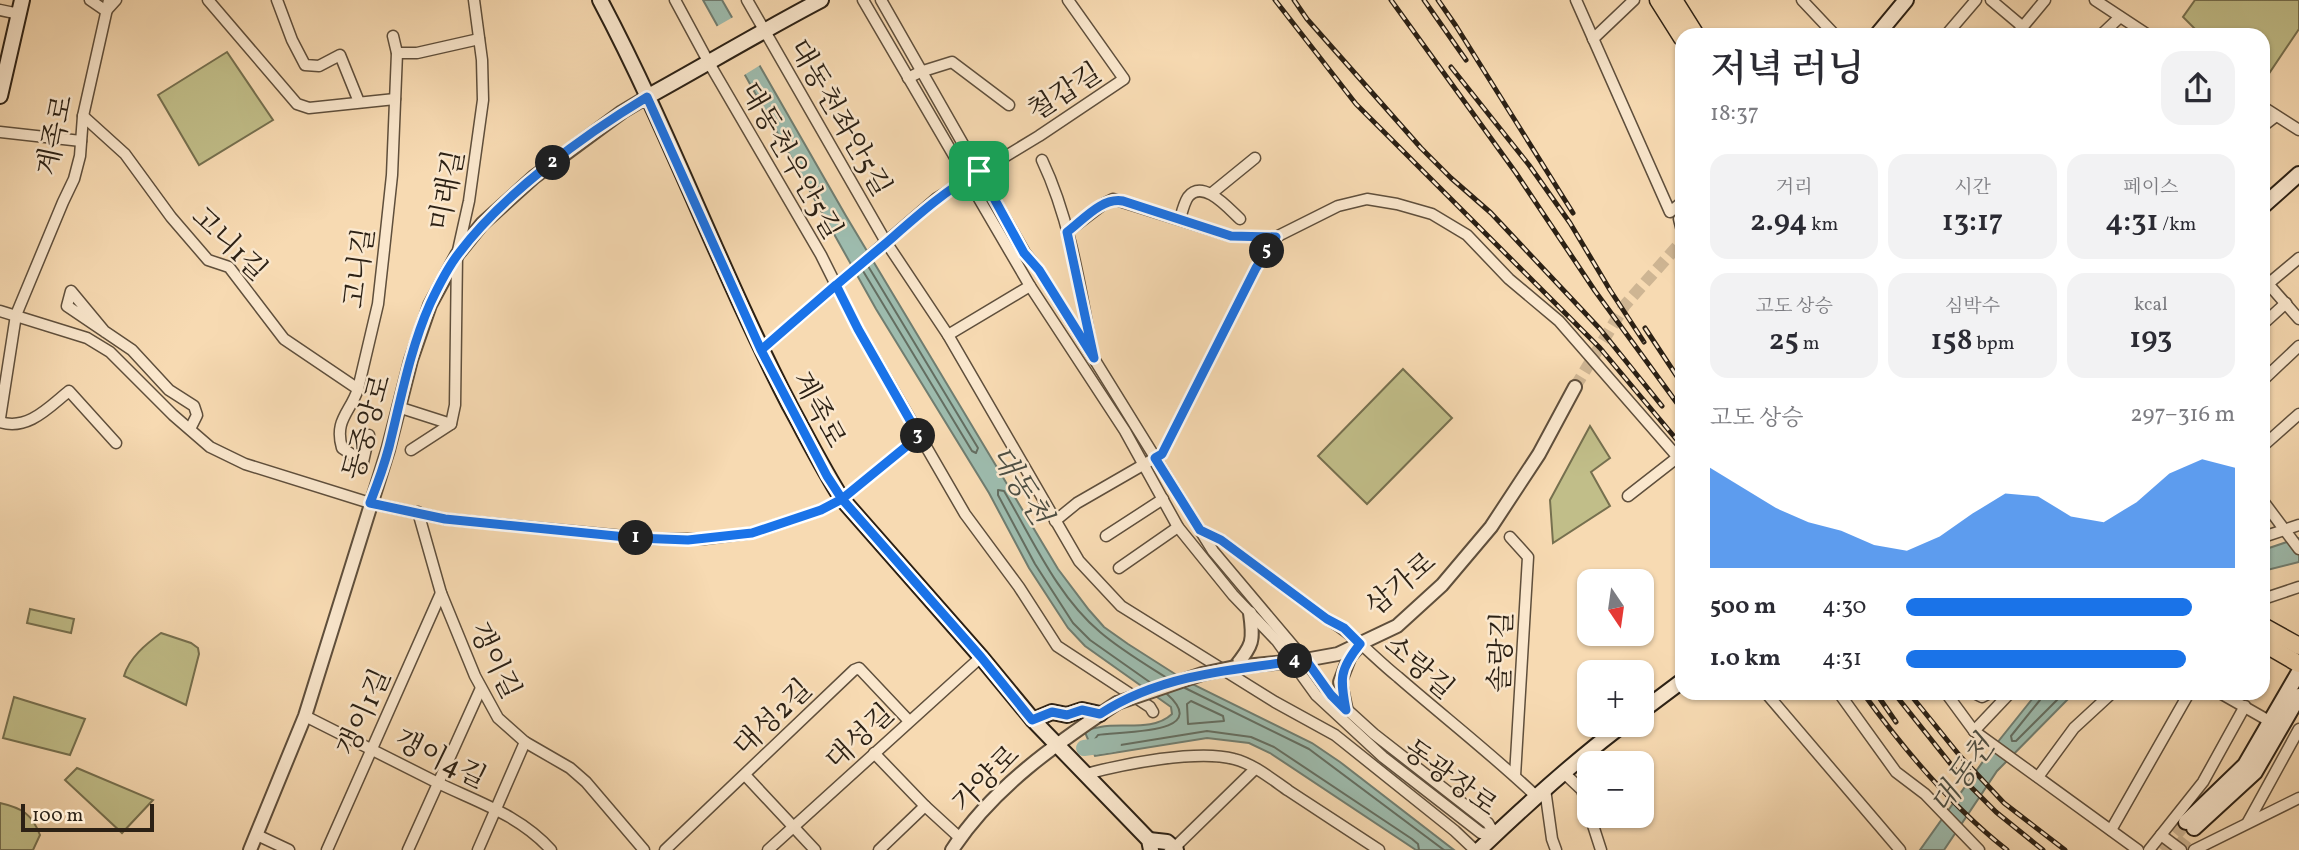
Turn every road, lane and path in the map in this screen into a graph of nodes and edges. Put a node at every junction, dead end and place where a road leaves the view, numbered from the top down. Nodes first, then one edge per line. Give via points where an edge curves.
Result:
1 (90, 0) edge
2 (116, 0) edge
3 (208, 0) edge
4 (277, 0) edge
5 (474, 0) edge
6 (600, 0) edge
7 (675, 0) edge
8 (747, 0) edge
9 (821, 0) edge
10 (863, 0) edge
11 (881, 0) edge
12 (1068, 0) edge
13 (1576, 0) edge
14 (1634, 0) edge
15 (1658, 0) edge
16 (1674, 0) edge
17 (1802, 0) edge
18 (1906, 0) edge
19 (1976, 0) edge
20 (1992, 0) edge
21 (2045, 0) edge
22 (2095, 0) edge
23 (107, 5) edge
24 (21, 7) edge
25 (0, 10) edge
26 (2120, 17) junction
27 (1676, 28) edge
28 (1692, 28) edge
29 (1828, 28) edge
30 (1883, 28) edge
31 (1953, 28) edge
32 (2016, 28) edge
33 (2022, 28) edge
34 (2108, 28) edge
35 (2137, 28) edge
36 (762, 31) junction
37 (393, 36) dead end
38 (479, 39) junction
39 (1594, 39) junction
40 (397, 53) junction
41 (711, 62) junction
42 (920, 72) junction
43 (908, 78) junction
44 (0, 96) edge
45 (647, 97) junction
46 (395, 99) junction
47 (359, 102) junction
48 (1009, 105) dead end
49 (2270, 112) edge
50 (83, 116) junction
51 (2276, 116) junction
52 (2270, 120) edge
53 (2299, 130) edge
54 (0, 132) edge
55 (81, 141) junction
56 (1255, 159) dead end
57 (1042, 160) dead end
58 (979, 171) junction
59 (2299, 174) edge
60 (967, 178) junction
61 (1212, 193) junction
62 (2270, 200) edge
63 (1675, 208) edge
64 (1180, 219) junction
65 (1240, 219) dead end
66 (1067, 232) junction
67 (1276, 237) junction
68 (884, 244) junction
69 (457, 255) junction
70 (2299, 258) edge
71 (2270, 278) edge
72 (838, 283) junction
73 (1030, 286) junction
74 (2270, 286) edge
75 (2286, 303) junction
76 (0, 311) edge
77 (16, 315) junction
78 (2270, 318) edge
79 (2299, 319) edge
80 (105, 332) dead end
81 (948, 335) junction
82 (2299, 346) edge
83 (761, 350) junction
84 (1094, 358) junction
85 (2270, 373) edge
86 (1575, 387) tunnel mouth
87 (358, 389) junction
88 (398, 407) junction
89 (2299, 414) edge
90 (0, 420) edge
91 (451, 424) junction
92 (190, 429) junction
93 (369, 435) dead end
94 (919, 436) junction
95 (2270, 440) edge
96 (116, 443) dead end
97 (411, 450) dead end
98 (1675, 454) edge
99 (1155, 458) junction
100 (1675, 463) edge
101 (1144, 464) junction
102 (1628, 496) dead end
103 (842, 499) junction
104 (1163, 499) junction
105 (370, 503) junction
106 (2270, 511) edge
107 (418, 512) junction
108 (1055, 521) junction
109 (2299, 525) edge
110 (1178, 527) junction
111 (1200, 530) junction
112 (2285, 531) junction
113 (2270, 535) edge
114 (1105, 536) dead end
115 (1510, 537) dead end
116 (2299, 549) edge
117 (1119, 568) dead end
118 (2299, 587) edge
119 (441, 593) junction
120 (2270, 597) edge
121 (1250, 613) junction
122 (2270, 630) edge
123 (1360, 644) junction
124 (2299, 646) edge
125 (2270, 647) edge
126 (981, 657) junction
127 (1299, 661) junction
128 (2299, 664) edge
129 (1235, 667) junction
130 (2299, 672) edge
131 (1675, 686) edge
132 (481, 688) junction
133 (2299, 696) edge
134 (1772, 700) edge
135 (1844, 700) edge
136 (1951, 700) edge
137 (2005, 700) edge
138 (2104, 700) edge
139 (2185, 700) edge
140 (2233, 700) edge
141 (1654, 703) edge
142 (2245, 706) junction
143 (1346, 710) junction
144 (1153, 712) dead end
145 (1100, 714) junction
146 (305, 716) junction
147 (1032, 720) junction
148 (909, 721) junction
149 (2272, 722) junction
150 (2299, 729) edge
151 (1978, 734) junction
152 (1608, 737) edge
153 (525, 742) junction
154 (1055, 744) junction
155 (371, 749) junction
156 (874, 753) junction
157 (1255, 769) junction
158 (1563, 773) junction
159 (1086, 774) junction
160 (745, 775) junction
161 (1516, 776) junction
162 (2038, 777) junction
163 (438, 783) junction
164 (1577, 786) edge
165 (1541, 793) junction
166 (2299, 798) edge
167 (925, 806) junction
168 (496, 809) junction
169 (2248, 822) junction
170 (794, 827) junction
171 (1594, 828) edge
172 (2111, 830) junction
173 (257, 835) junction
174 (1494, 835) junction
175 (2161, 835) junction
176 (960, 838) junction
177 (1150, 845) edge
178 (1175, 849) edge
179 (250, 850) edge
180 (289, 850) edge
181 (327, 850) edge
182 (408, 850) edge
183 (478, 850) edge
184 (551, 850) edge
185 (644, 850) edge
186 (665, 850) edge
187 (768, 850) edge
188 (815, 850) edge
189 (879, 850) edge
190 (952, 850) edge
191 (1378, 850) edge
192 (1477, 850) edge
193 (1556, 850) edge
194 (1601, 850) edge
195 (1900, 850) edge
196 (1978, 850) edge
197 (2137, 850) edge
198 (2149, 850) edge
199 (2181, 850) edge
200 (2194, 850) edge

1 - 23 street
2 - 23 street
3 - 47 street via 297,104 309,108
4 - 47 street via 306,65 320,66 340,55
5 - 38 street, 미래길
6 - 45 main road, 계족로
7 - 41 street, 대동천우안5길
8 - 36 street, 대동천좌안5길
9 - 36 main road
10 - 43 street, 동광장로
11 - 42 street, 동광장로
12 - 58 street, 철갑길 via 1124,79
13 - 39 street
14 - 39 street
15 - 27 main road
16 - 28 main road
17 - 29 street
18 - 30 main road
19 - 31 street
20 - 32 street
21 - 33 street
22 - 26 street
23 - 50 street, 계족로
24 - 25 street
24 - 44 main road
26 - 34 street
26 - 35 street
36 - 41 main road
36 - 68 street, 대동천좌안5길
37 - 40 street, 고니길
38 - 40 street
38 - 69 street, 미래길 via 480,135
39 - 63 street via 1670,212
40 - 46 street, 고니길
41 - 45 main road
41 - 72 street, 대동천우안5길
42 - 43 street
42 - 48 street via 952,62
42 - 58 street, 동광장로
43 - 60 street, 동광장로
45 - 69 street, 동중앙로 via 534,177 482,224
45 - 83 main road, 계족로
46 - 47 street
46 - 87 street, 고니길 via 378,304
49 - 51 street
50 - 55 street, 계족로
50 - 87 street, 고니1길 via 125,154 208,260 229,267 284,339
51 - 52 street
51 - 53 street
54 - 55 street
55 - 77 street, 계족로 via 74,179
56 - 61 street
57 - 66 street
58 - 60 street, 철갑길
58 - 84 street, 동광장로 via 1024,253
59 - 62 main road
60 - 68 street, 철갑길
60 - 73 street, 동광장로
61 - 64 street via 1191,194
61 - 65 street
64 - 66 street via 1113,199
64 - 67 street via 1231,236
66 - 84 street
67 - 98 street via 1338,206 1367,200 1432,214 1467,235 1559,321
67 - 99 street via 1162,454
68 - 72 street, 철갑길
68 - 81 street, 대동천좌안5길
69 - 88 street, 동중앙로 via 430,305
69 - 91 street, 미래길
70 - 71 street
72 - 83 street
72 - 94 street, 대동천우안5길 via 858,329
73 - 81 street
73 - 101 street, 동광장로
74 - 75 street
75 - 78 street
75 - 79 street
76 - 77 street
77 - 90 street, 계족로
77 - 92 street via 87,338 110,352
80 - 92 street via 132,350 169,390 194,406 197,415
81 - 108 street, 대동천좌안5길
82 - 85 street
83 - 103 main road, 계족로
84 - 99 street, 동광장로
86 - 123 street, 삼가로 via 1539,454 1491,527 1425,601 1397,626
87 - 93 street, 고니길 via 342,418 338,434 342,448 363,462
88 - 91 street
88 - 105 street, 동중앙로
89 - 95 street
90 - 96 street via 8,425 32,422 69,391
91 - 97 street
92 - 105 street via 210,447 245,464
94 - 103 street
94 - 144 street, 대동천우안5길 via 965,514 1057,646
99 - 101 street
99 - 111 street, 동광장로
100 - 102 street
101 - 104 street, 동광장로
101 - 108 street
103 - 107 street via 752,533 688,540 467,522
103 - 126 main road, 계족로
104 - 110 street, 동광장로
104 - 114 street
105 - 107 street
105 - 146 street, 동중앙로
106 - 112 street
107 - 119 street, 갱이길
108 - 192 street, 대동천좌안5길 via 1079,562 1121,606 1335,735
109 - 112 street
110 - 117 street
110 - 121 street, 동광장로
111 - 123 street, 소랑길 via 1221,540
111 - 127 street, 동광장로
112 - 113 street
112 - 116 street
115 - 161 street, 솔랑길 via 1528,557
118 - 120 street
119 - 132 street, 갱이길
119 - 155 street, 갱이1길
121 - 127 street, 동광장로
121 - 129 street via 1254,636
122 - 124 main road
123 - 127 street, 삼가로 via 1338,654
123 - 143 street via 1340,682
123 - 161 street, 소랑길
125 - 128 main road
126 - 147 main road, 계족로
126 - 148 street, 대성길
127 - 129 street, 삼가로
127 - 143 street, 동광장로
127 - 174 street, 동광장로 via 1316,695 1383,757 1481,833
129 - 145 street, 삼가로, bridge via 1117,703
130 - 149 main road
131 - 141 main road
132 - 153 street, 갱이길 via 498,718
132 - 163 street
133 - 149 main road via 2255,772 2229,798 2190,825 2245,765
134 - 195 street
135 - 196 street via 1896,772 1925,794
136 - 151 street
137 - 151 street
138 - 162 street via 2074,728
139 - 172 street
140 - 142 street
142 - 149 street
142 - 175 street via 2203,782
143 - 174 street, 동광장로 via 1488,823
145 - 147 main road via 1052,712
145 - 154 street, 삼가로
146 - 155 street, 갱이4길
146 - 173 street, 동중앙로
147 - 154 main road, 계족로
148 - 156 street, 대성길
148 - 160 street, 대성2길 via 859,668
150 - 169 street
151 - 162 street
152 - 158 main road
153 - 168 street
153 - 185 street, 갱이길 via 586,782
154 - 159 main road, 계족로
154 - 176 street, 가양로 via 997,796
155 - 163 street, 갱이4길
155 - 181 street, 갱이1길
156 - 167 street
156 - 170 street, 대성길
157 - 159 street via 1218,756 1160,759
157 - 178 street
157 - 191 street
158 - 164 street
158 - 165 main road
159 - 177 main road, 계족로
160 - 170 street
160 - 186 street, 대성2길
161 - 165 street, 소랑길
162 - 172 street
163 - 168 street, 갱이4길
163 - 182 street
165 - 174 main road
165 - 193 street
166 - 169 street
167 - 176 street
167 - 189 street
168 - 183 street
168 - 184 street, 갱이4길 via 536,833
169 - 200 street
170 - 187 street, 대성길
170 - 188 street
171 - 194 street
172 - 197 street
173 - 179 street, 동중앙로
173 - 180 street
174 - 192 main road
175 - 198 street
175 - 199 street
176 - 190 street, 가양로
177 - 178 main road, 계족로 via 1167,842

